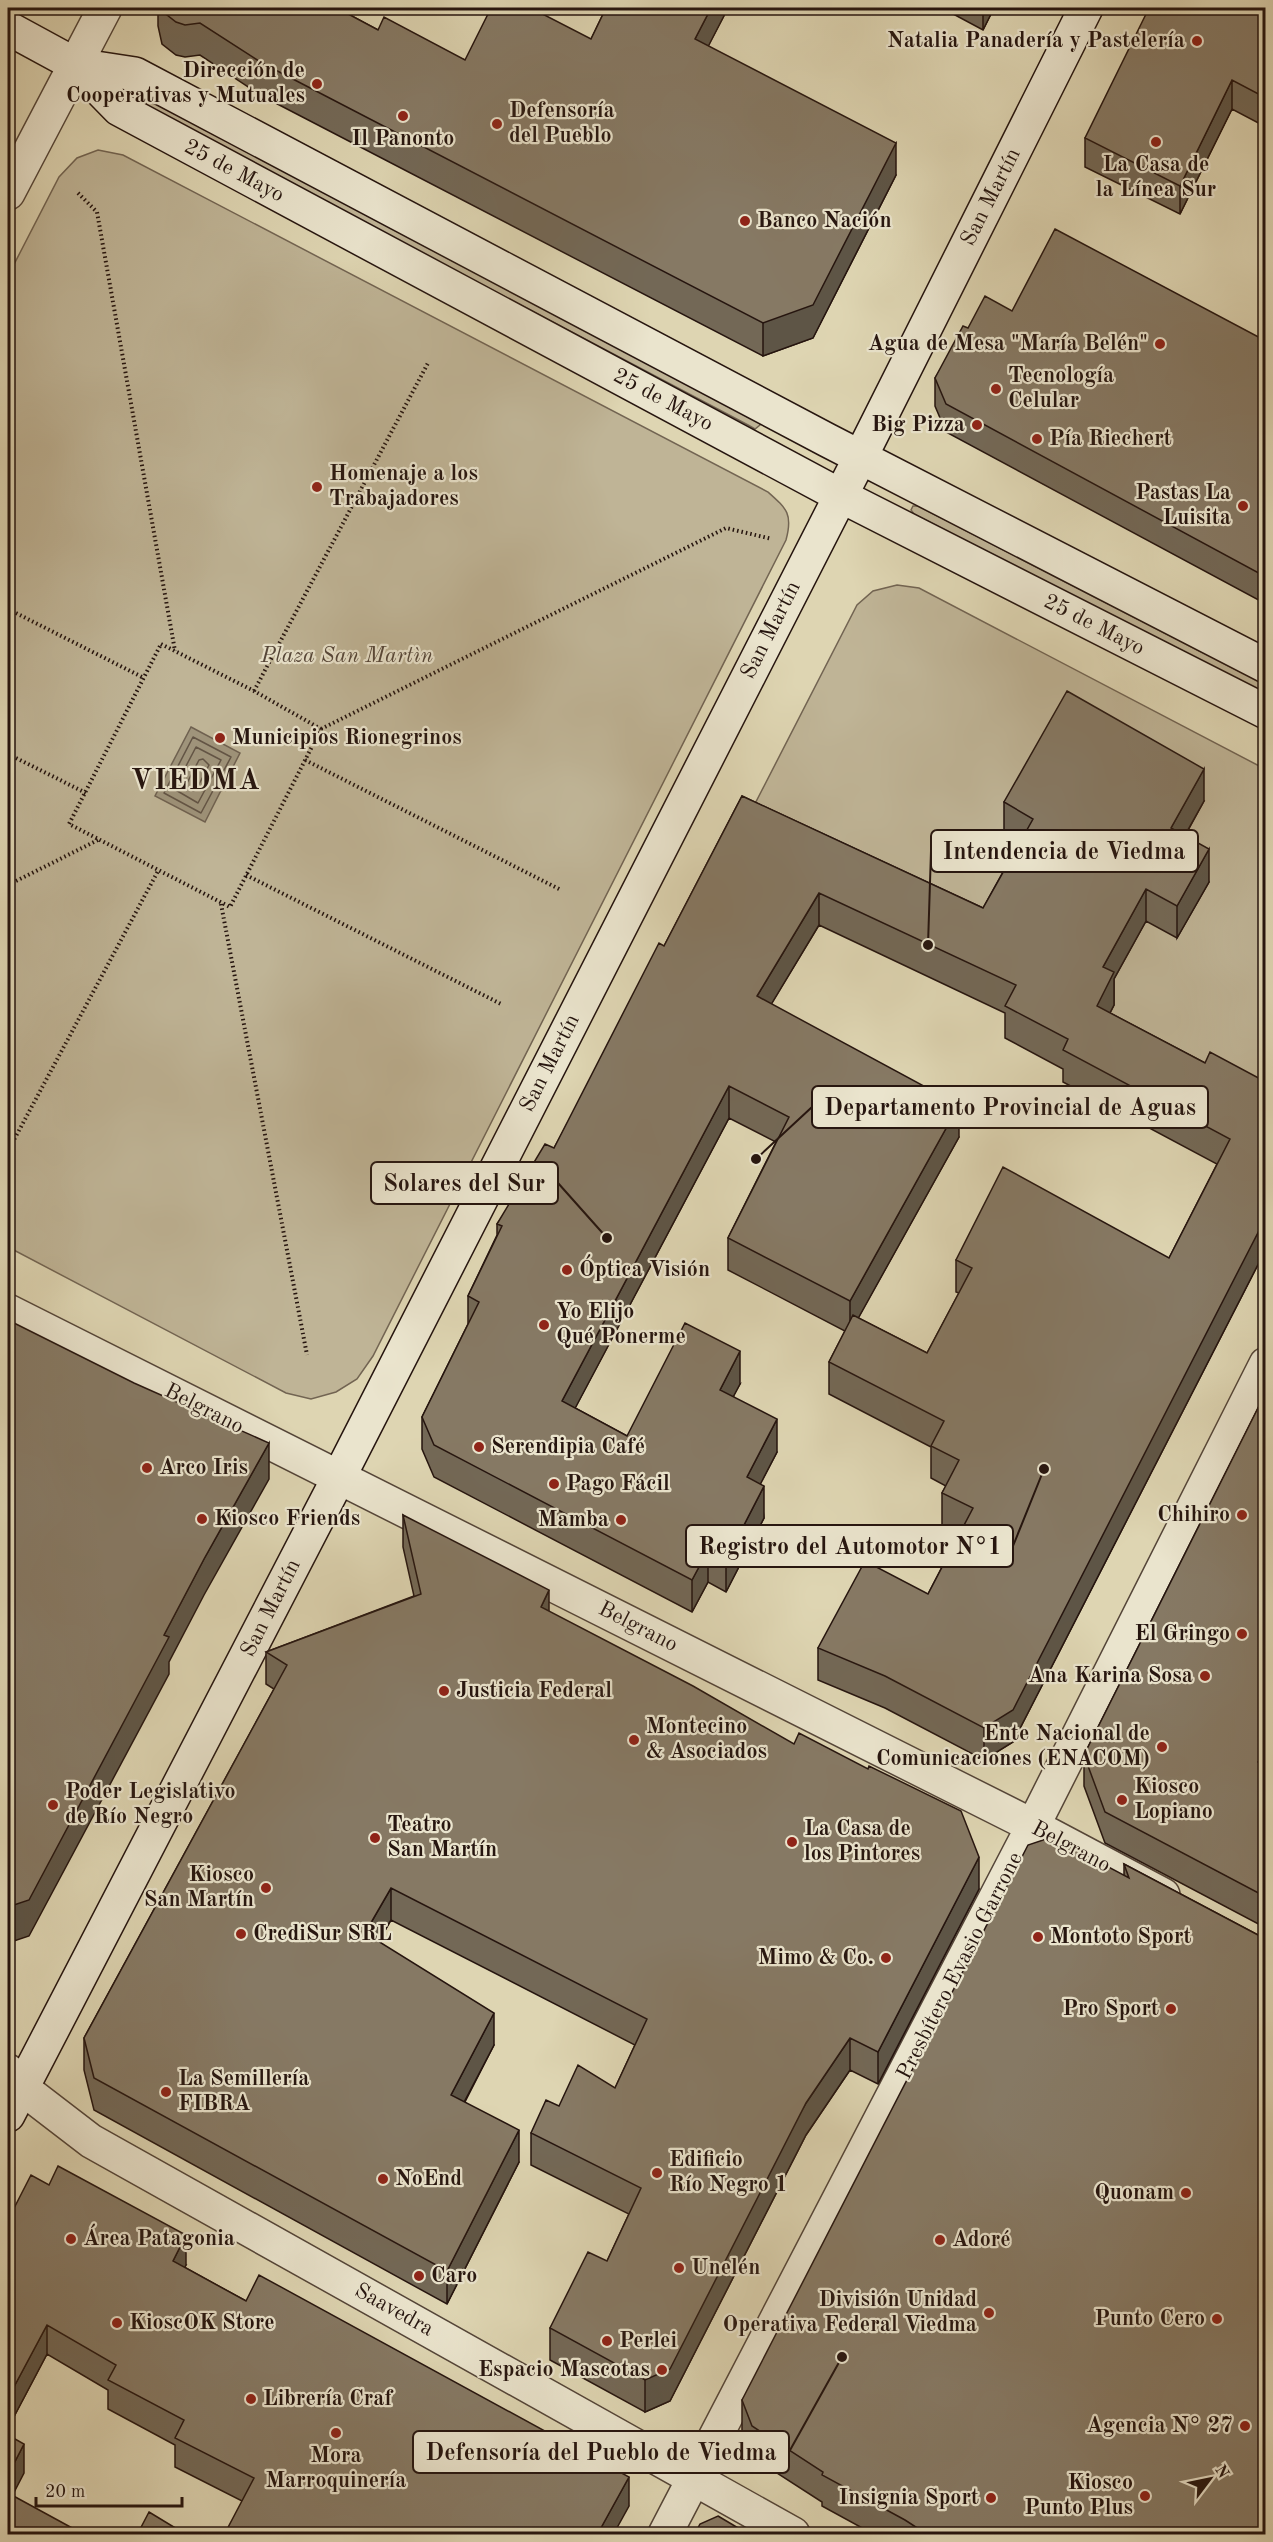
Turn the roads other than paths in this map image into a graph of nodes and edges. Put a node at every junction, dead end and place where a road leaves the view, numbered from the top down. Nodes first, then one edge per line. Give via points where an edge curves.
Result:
1 (105, 8) edge
2 (1086, 8) edge
3 (8, 28) edge
4 (76, 65) junction
5 (8, 193) edge
6 (860, 458) junction
7 (841, 496) junction
8 (1266, 666) edge
9 (1266, 712) edge
10 (8, 1311) edge
11 (1266, 1364) edge
12 (339, 1477) junction
13 (1033, 1826) junction
14 (1191, 1910) edge
15 (12, 2092) edge
16 (695, 2478) junction
17 (665, 2535) edge
18 (793, 2535) edge

1 - 4 main road
2 - 6 main road, San Martín
3 - 4 main road, 25 de Mayo
4 - 5 main road
4 - 6 main road, 25 de Mayo via 135,74
4 - 7 main road, 25 de Mayo via 119,109
6 - 7 main road, San Martín
6 - 8 main road, 25 de Mayo
7 - 9 main road, 25 de Mayo
7 - 12 main road, San Martín
10 - 12 main road, Belgrano
11 - 13 main road, Presbítero Evasio Garrone
12 - 13 main road, Belgrano
12 - 15 main road, San Martín
13 - 14 main road, Belgrano
13 - 16 main road, Presbítero Evasio Garrone
15 - 16 main road, Saavedra via 91,2141
16 - 17 main road, Presbítero Evasio Garrone
16 - 18 main road, Saavedra

